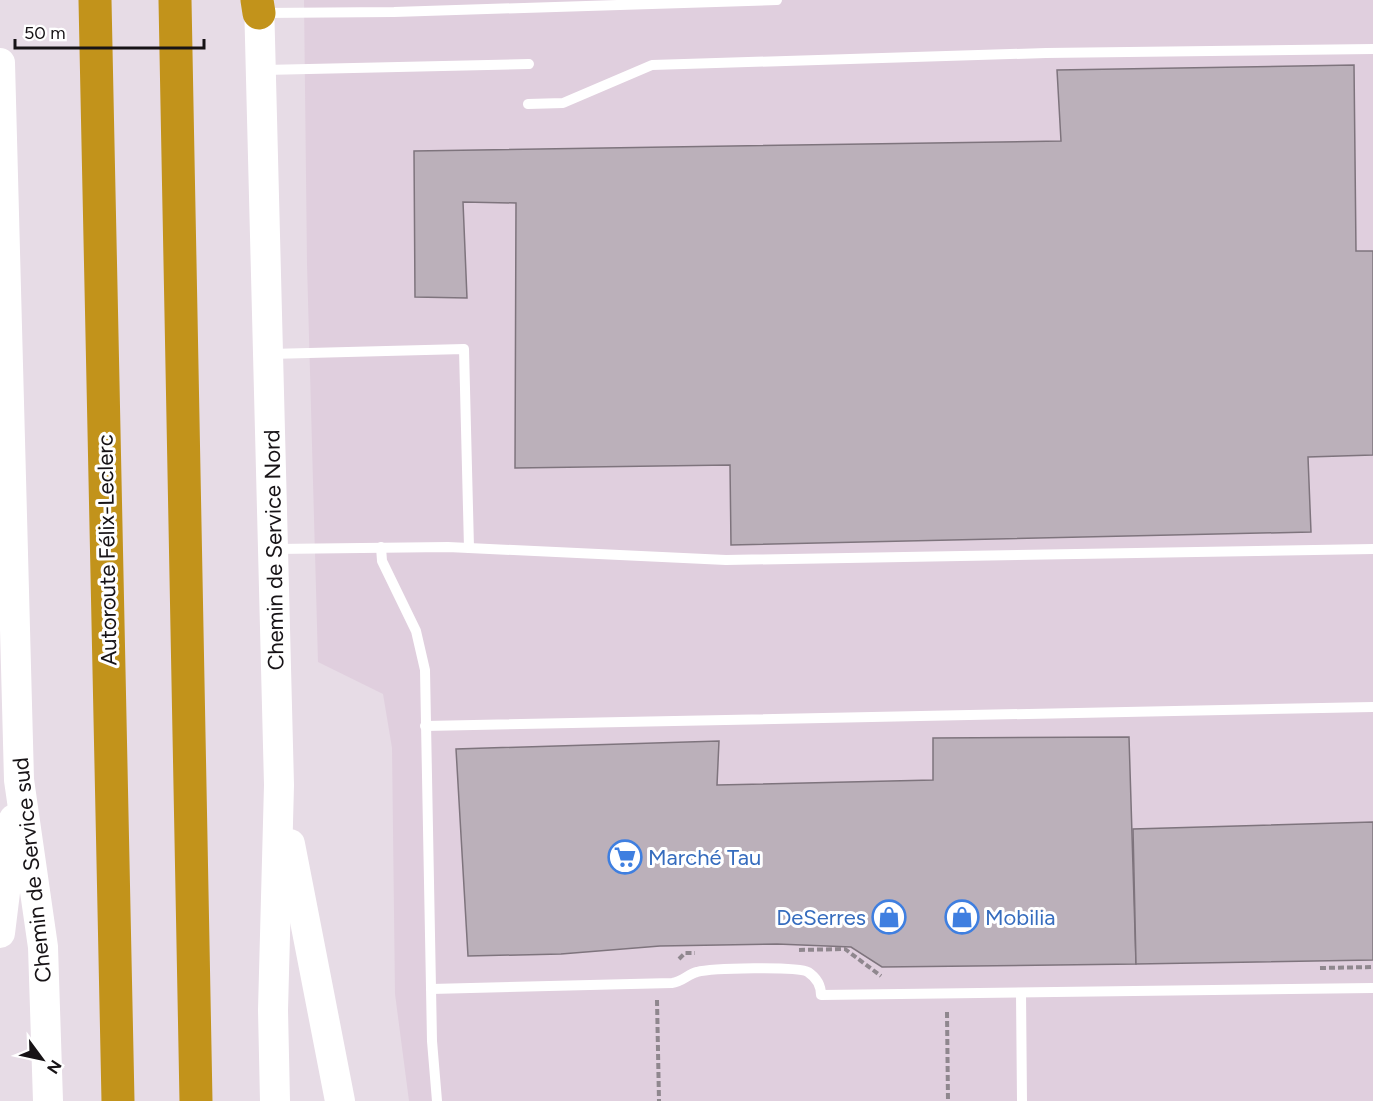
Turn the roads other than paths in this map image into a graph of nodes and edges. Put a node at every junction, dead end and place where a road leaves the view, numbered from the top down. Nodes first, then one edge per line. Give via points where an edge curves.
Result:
1 (95, 0) edge
2 (175, 0) edge
3 (777, 0) edge
4 (258, 4) edge
5 (1373, 49) edge
6 (0, 63) edge
7 (528, 64) dead end
8 (261, 70) junction
9 (528, 104) dead end
10 (270, 354) junction
11 (381, 547) junction
12 (469, 548) junction
13 (274, 549) junction
14 (1373, 549) edge
15 (1373, 707) edge
16 (425, 726) junction
17 (19, 780) junction
18 (279, 785) junction
19 (0, 933) edge
20 (1373, 988) edge
21 (431, 989) junction
22 (1021, 993) junction
23 (48, 1101) edge
24 (118, 1101) edge
25 (196, 1101) edge
26 (275, 1101) edge
27 (340, 1101) edge
28 (437, 1101) edge
29 (1022, 1101) edge

1 - 24 highway, Autoroute Félix-Leclerc
2 - 25 highway
3 - 4 lane
4 - 8 main road, Chemin de Service Nord
5 - 9 lane via 1046,53 652,65 563,103
6 - 17 main road, Chemin de Service sud
7 - 8 lane
8 - 10 main road, Chemin de Service Nord
10 - 12 lane via 464,349
10 - 13 main road, Chemin de Service Nord
11 - 12 lane
11 - 13 lane
11 - 16 lane via 382,561 416,631 422,653
12 - 14 lane via 726,560
13 - 18 main road, Chemin de Service Nord
15 - 16 lane
16 - 21 lane
17 - 19 main road
17 - 23 main road, Chemin de Service sud via 43,947
18 - 26 main road, Chemin de Service Nord via 273,1010
18 - 27 main road
20 - 22 lane
21 - 22 lane via 672,983 697,972 792,968 813,976 821,987 821,995
21 - 28 lane
22 - 29 lane

